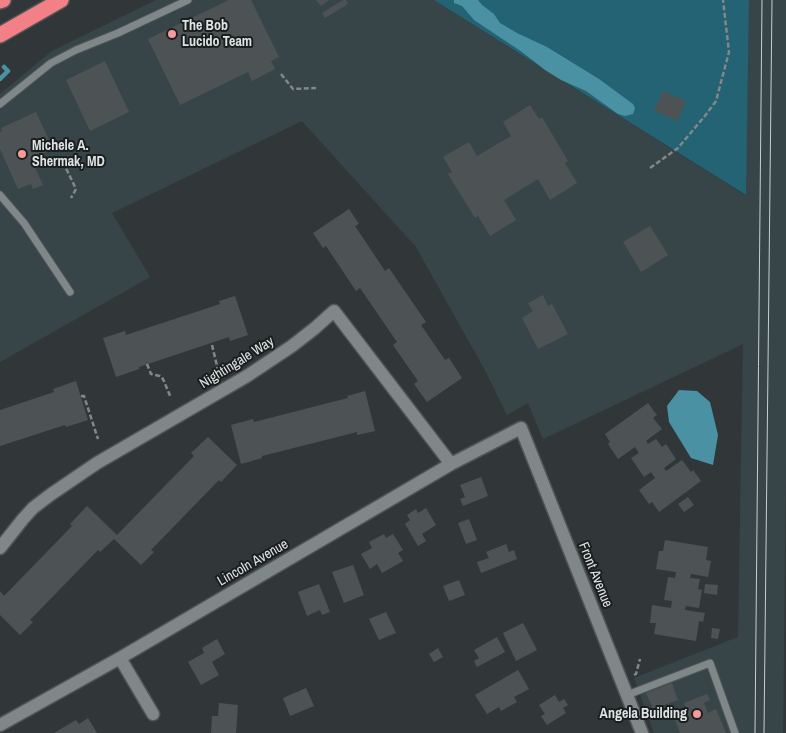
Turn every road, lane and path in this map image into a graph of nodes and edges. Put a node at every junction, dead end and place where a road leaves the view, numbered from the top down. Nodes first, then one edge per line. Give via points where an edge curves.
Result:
1 (61, 0) edge
2 (188, 0) edge
3 (723, 0) edge
4 (0, 35) edge
5 (281, 74) dead end
6 (316, 88) dead end
7 (0, 104) edge
8 (64, 162) dead end
9 (650, 168) dead end
10 (0, 195) edge
11 (71, 198) dead end
12 (70, 292) dead end
13 (212, 345) dead end
14 (147, 364) dead end
15 (218, 370) dead end
16 (81, 396) dead end
17 (171, 398) dead end
18 (521, 428) joint
19 (98, 439) dead end
20 (452, 464) junction
21 (0, 548) edge
22 (120, 658) junction
23 (627, 695) junction
24 (153, 714) dead end
25 (0, 725) edge
26 (642, 733) edge
27 (735, 733) edge

1 - 4 highway
2 - 7 lane via 51,63
3 - 9 path via 729,52 716,101 678,148
5 - 6 path via 293,89
8 - 11 path via 76,189
10 - 12 lane via 24,223
13 - 15 path
14 - 17 path via 151,374 163,379
16 - 19 path via 84,396
18 - 20 street, Lincoln Avenue
18 - 23 street, Front Avenue
20 - 21 street, Nightingale Way via 334,311 254,372 97,463 50,495 33,508
20 - 22 street, Lincoln Avenue
22 - 24 street
22 - 25 street, Lincoln Avenue
23 - 26 street, Front Avenue
23 - 27 lane via 710,663

